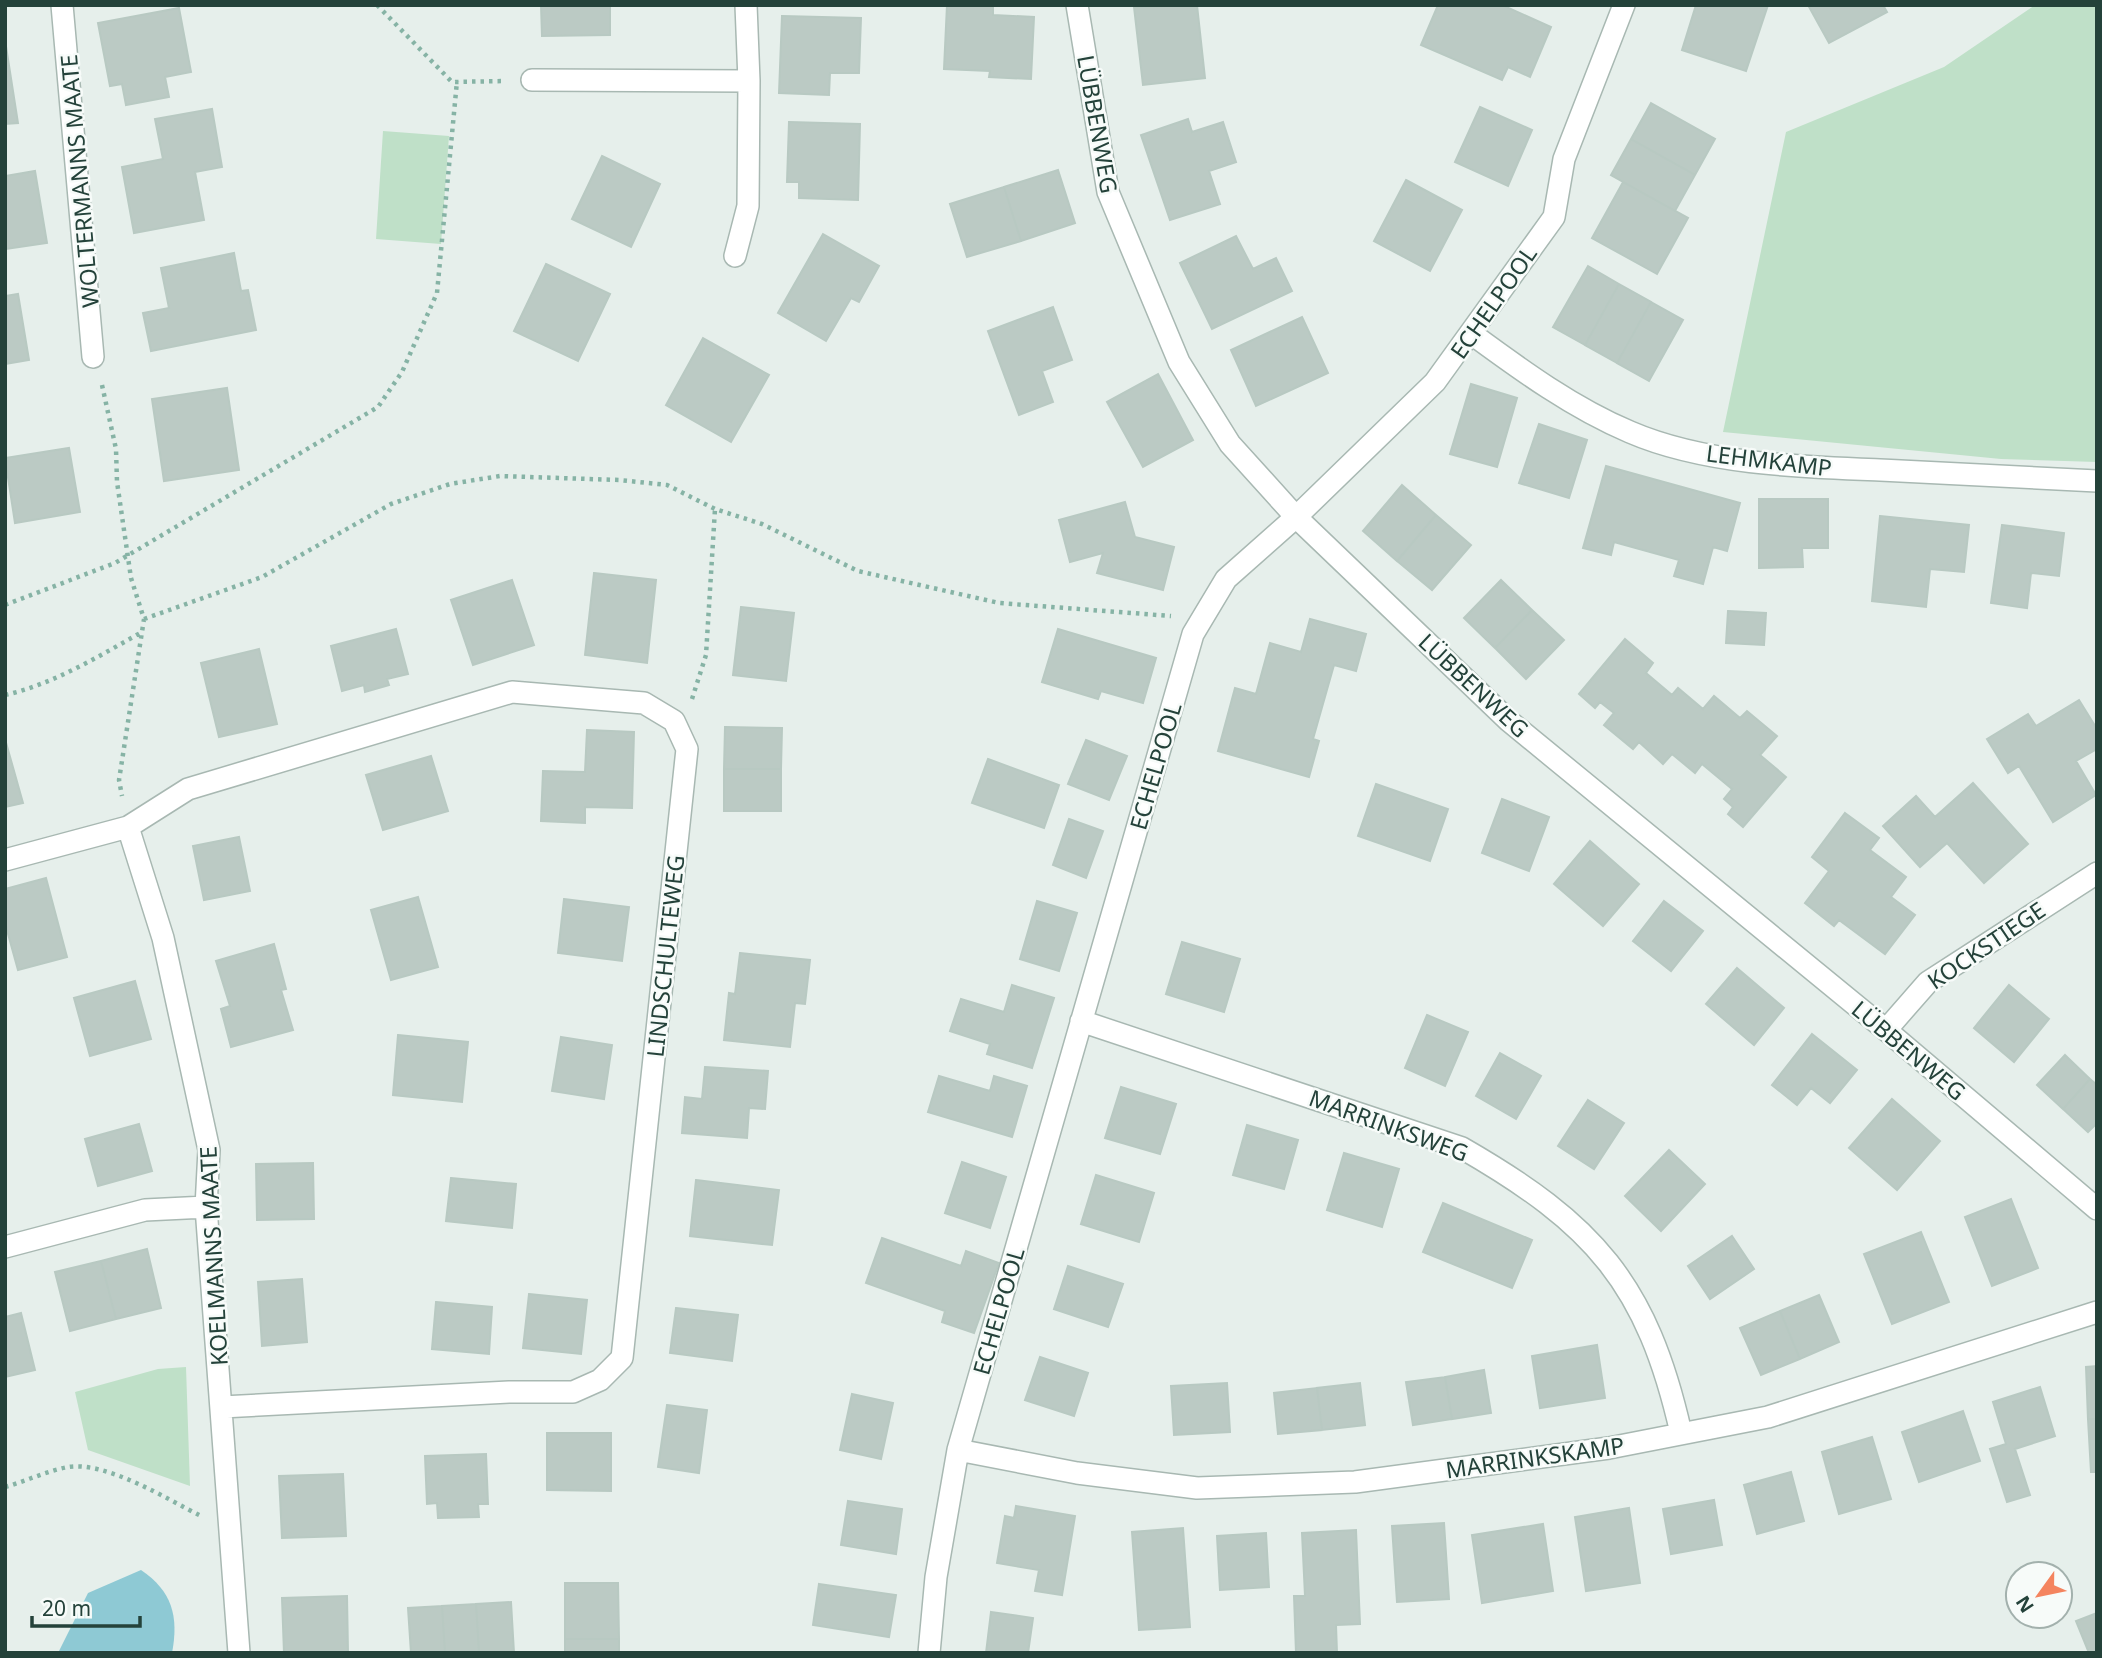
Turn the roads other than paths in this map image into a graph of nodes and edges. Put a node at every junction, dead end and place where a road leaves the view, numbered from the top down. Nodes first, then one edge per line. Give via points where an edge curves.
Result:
1 (62, 5) edge
2 (746, 5) edge
3 (1077, 5) edge
4 (1624, 5) edge
5 (532, 80) road end
6 (749, 81) junction
7 (735, 256) dead end
8 (1472, 334) junction
9 (93, 357) road end
10 (2097, 481) edge
11 (1296, 517) junction
12 (128, 827) junction
13 (5, 860) edge
14 (2097, 873) edge
15 (1082, 1021) junction
16 (1886, 1030) junction
17 (206, 1207) junction
18 (2097, 1209) edge
19 (5, 1247) edge
20 (2097, 1312) edge
21 (222, 1407) junction
22 (1681, 1433) junction
23 (958, 1450) junction
24 (239, 1653) edge
25 (929, 1653) edge

1 - 9 street, WOLTERMANNS MAATE
2 - 6 street
3 - 11 street, LÜBBENWEG via 1108,192 1137,266 1179,362 1230,444
4 - 8 street, ECHELPOOL via 1564,159 1554,217
5 - 6 street
6 - 7 street via 748,206
8 - 10 street, LEHMKAMP via 1577,404 1629,432 1679,449 1799,467
8 - 11 street, ECHELPOOL via 1435,382
11 - 15 street, ECHELPOOL via 1226,579 1193,634
11 - 16 street, LÜBBENWEG via 1509,721
12 - 13 street
12 - 17 street, KOELMANNS MAATE via 163,938 209,1150
12 - 21 street, LINDSCHULTEWEG via 188,789 512,692 644,703 674,721 687,749 622,1358 600,1380 573,1392
14 - 16 street, KOCKSTIEGE via 1928,982
15 - 22 street, MARRINKSWEG via 1462,1148 1514,1178 1590,1239 1616,1271 1657,1344
15 - 23 street, ECHELPOOL
16 - 18 street, LÜBBENWEG
17 - 19 street via 145,1210
17 - 21 street, KOELMANNS MAATE
20 - 22 street, MARRINKSKAMP via 1768,1417
21 - 24 street, KOELMANNS MAATE
22 - 23 street, MARRINKSKAMP via 1609,1448 1355,1482 1197,1488 1077,1473
23 - 25 street, ECHELPOOL via 936,1577

